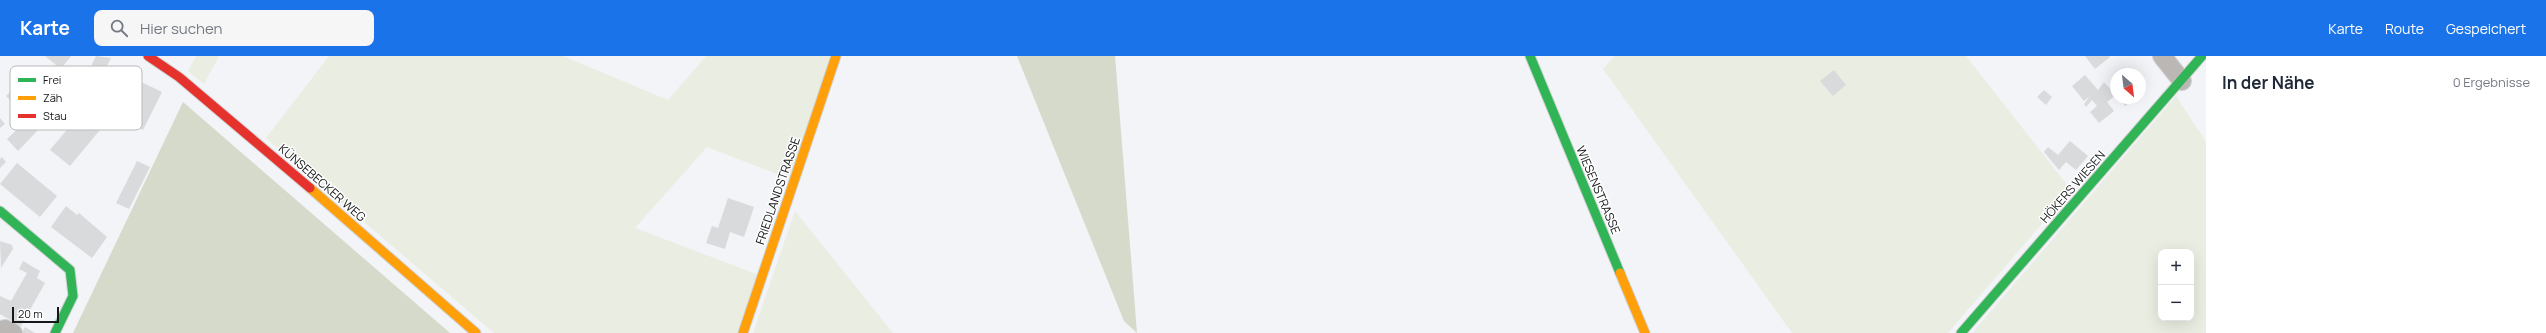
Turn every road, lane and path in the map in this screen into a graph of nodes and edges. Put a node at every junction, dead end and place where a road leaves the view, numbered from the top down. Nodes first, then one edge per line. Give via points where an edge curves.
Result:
1 (148, 56) edge
2 (836, 56) edge
3 (1530, 56) edge
4 (2162, 56) edge
5 (2202, 56) edge
6 (2182, 81) junction
7 (0, 211) edge
8 (3, 333) edge
9 (13, 333) edge
10 (55, 333) edge
11 (476, 333) edge
12 (743, 333) edge
13 (1645, 333) edge
14 (1961, 333) edge

1 - 11 street, KÜNSEBECKER WEG via 179,77 248,134
2 - 12 street, FRIEDLANDSTRASSE
3 - 13 street, WIESENSTRASSE
4 - 6 street
5 - 6 street, HÖKERS WIESEN
6 - 14 street, HÖKERS WIESEN
7 - 10 street via 70,270 73,296
8 - 9 street via 5,329

